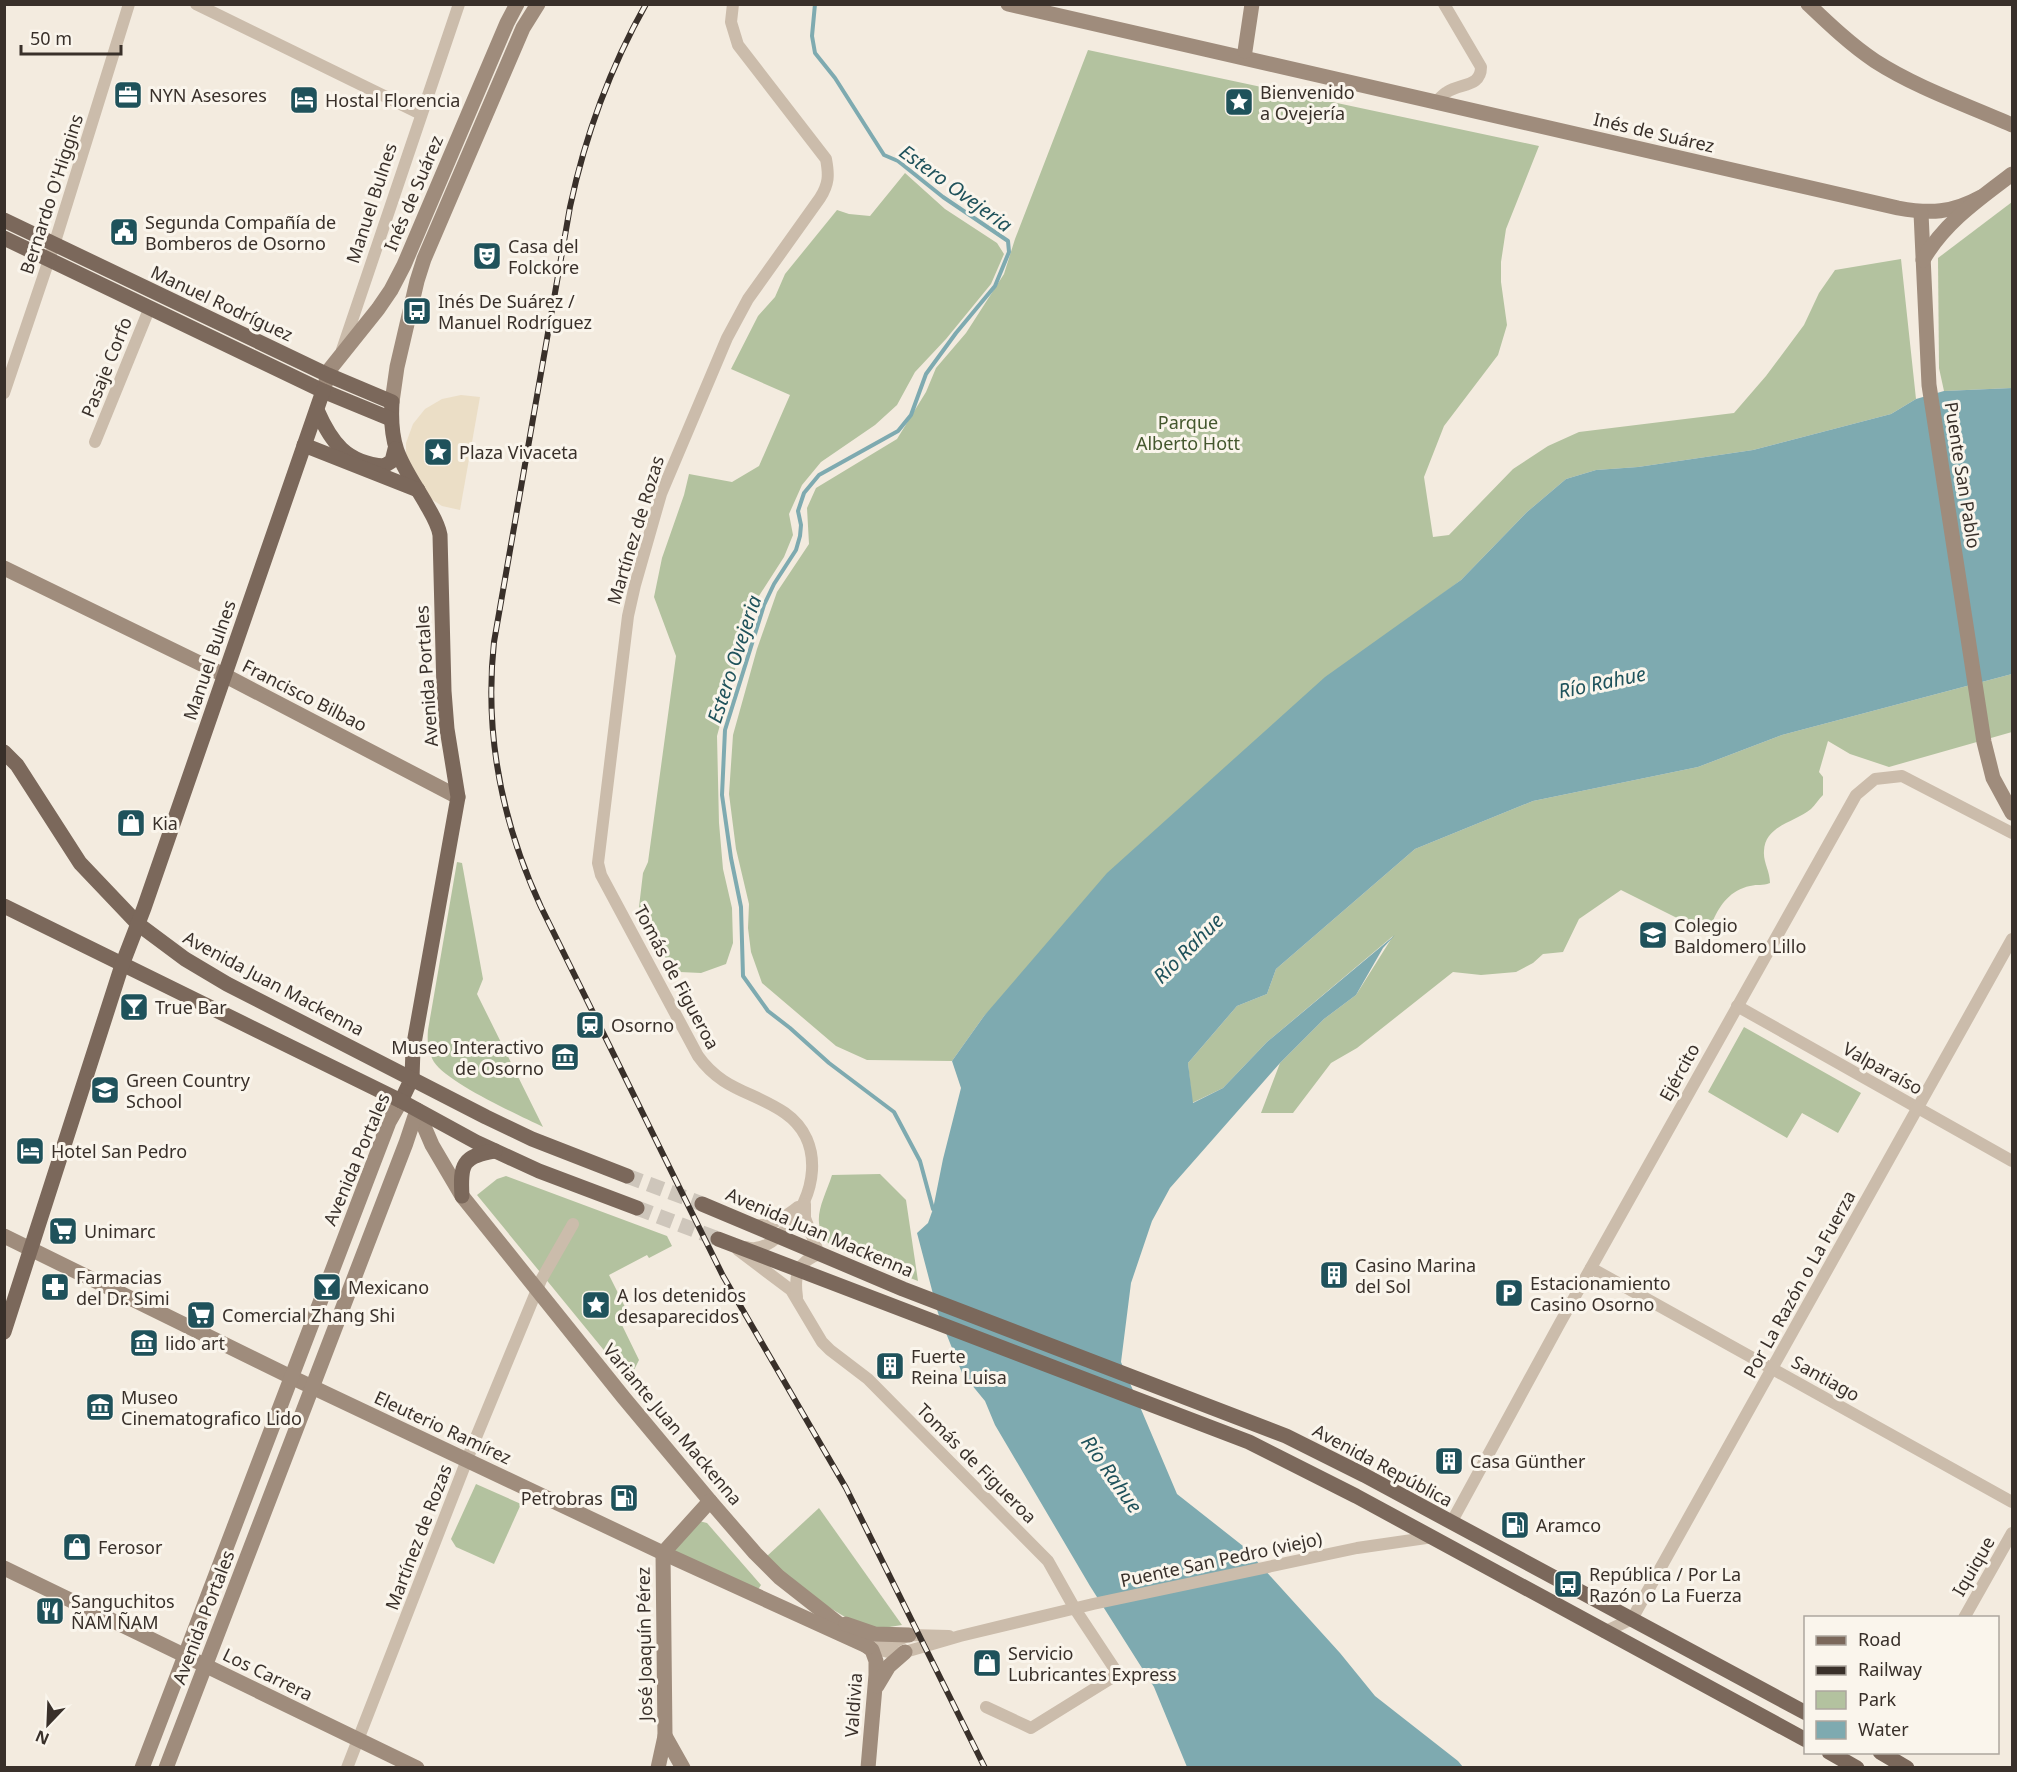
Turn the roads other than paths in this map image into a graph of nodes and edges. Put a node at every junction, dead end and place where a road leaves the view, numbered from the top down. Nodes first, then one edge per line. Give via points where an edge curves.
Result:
1 (129, 4) edge
2 (196, 4) edge
3 (459, 4) edge
4 (517, 4) edge
5 (538, 4) edge
6 (732, 4) edge
7 (1008, 4) edge
8 (1252, 4) edge
9 (1444, 4) edge
10 (1808, 4) edge
11 (1242, 54) junction
12 (477, 92) junction
13 (492, 98) junction
14 (1436, 102) junction
15 (421, 114) junction
16 (2013, 125) edge
17 (2013, 174) edge
18 (1981, 197) junction
19 (1921, 213) junction
20 (4, 220) edge
21 (4, 238) edge
22 (54, 244) junction
23 (49, 260) junction
24 (1923, 260) junction
25 (150, 307) junction
26 (341, 354) junction
27 (397, 367) joint
28 (328, 375) junction
29 (323, 391) junction
30 (4, 393) edge
31 (392, 402) junction
32 (316, 410) junction
33 (391, 419) junction
34 (95, 442) dead end
35 (304, 445) junction
36 (395, 449) junction
37 (418, 490) junction
38 (4, 568) edge
39 (224, 675) junction
40 (4, 752) edge
41 (458, 797) junction
42 (2013, 813) edge
43 (2013, 833) edge
44 (598, 863) joint
45 (4, 906) edge
46 (138, 924) junction
47 (2013, 939) edge
48 (122, 965) junction
49 (1737, 1006) junction
50 (412, 1078) junction
51 (401, 1101) junction
52 (1918, 1108) junction
53 (417, 1110) junction
54 (495, 1151) junction
55 (2013, 1161) edge
56 (627, 1176) tunnel mouth
57 (462, 1196) junction
58 (806, 1200) junction
59 (702, 1204) tunnel mouth
60 (637, 1208) tunnel mouth
61 (351, 1222) junction
62 (573, 1224) dead end
63 (752, 1225) junction
64 (372, 1230) junction
65 (4, 1236) edge
66 (778, 1236) junction
67 (723, 1240) junction
68 (31, 1249) junction
69 (819, 1254) junction
70 (1591, 1268) junction
71 (333, 1269) junction
72 (798, 1269) junction
73 (354, 1277) junction
74 (538, 1291) junction
75 (922, 1296) joint
76 (797, 1299) junction
77 (320, 1303) junction
78 (341, 1312) junction
79 (4, 1332) edge
80 (1772, 1369) junction
81 (291, 1377) junction
82 (312, 1386) junction
83 (467, 1460) junction
84 (710, 1501) junction
85 (2013, 1502) edge
86 (1451, 1523) junction
87 (2013, 1533) edge
88 (1433, 1537) junction
89 (663, 1553) junction
90 (222, 1558) junction
91 (243, 1566) junction
92 (4, 1568) edge
93 (743, 1588) junction
94 (1093, 1604) joint
95 (815, 1606) junction
96 (1075, 1609) junction
97 (1965, 1616) edge
98 (1632, 1619) junction
99 (1604, 1632) junction
100 (909, 1635) junction
101 (960, 1636) junction
102 (869, 1647) junction
103 (905, 1652) junction
104 (185, 1655) junction
105 (205, 1665) junction
106 (876, 1667) junction
107 (874, 1694) junction
108 (986, 1707) dead end
109 (1804, 1712) edge
110 (665, 1737) junction
111 (1804, 1739) edge
112 (358, 1740) junction
113 (1886, 1757) edge
114 (1839, 1758) edge
115 (142, 1767) edge
116 (166, 1767) edge
117 (347, 1767) edge
118 (417, 1767) edge
119 (658, 1767) edge
120 (683, 1767) edge
121 (868, 1767) edge
122 (1857, 1767) edge
123 (1907, 1767) edge

1 - 22 street, Bernardo O'Higgins
2 - 15 street
3 - 15 street, Manuel Bulnes
4 - 12 main road, Inés de Suárez
5 - 13 main road, Inés de Suárez
6 - 44 street, Martínez de Rozas via 731,22 738,45 826,159 829,175 820,198 736,319 661,494 628,616
7 - 11 main road, Inés de Suárez via 1145,36 1193,39
8 - 11 main road
9 - 14 street via 1481,71 1475,81 1446,92
10 - 16 main road via 1882,65
11 - 14 main road, Inés de Suárez via 1281,59 1318,75
12 - 13 main road
12 - 26 main road, Inés de Suárez via 404,265 378,309
13 - 27 main road, Inés de Suárez via 424,259
14 - 19 main road, Inés de Suárez
15 - 26 street, Manuel Bulnes
17 - 18 main road
18 - 19 main road, Inés de Suárez via 1951,210
18 - 24 main road via 1947,227
19 - 24 main road, Puente San Pablo
20 - 22 main road, Manuel Rodríguez
21 - 23 main road, Manuel Rodríguez
22 - 23 street, Bernardo O'Higgins
22 - 28 main road, Manuel Rodríguez
23 - 25 main road, Manuel Rodríguez
23 - 30 street, Bernardo O'Higgins
24 - 42 main road, Puente San Pablo via 1929,385 1984,742 1993,778
25 - 29 main road, Manuel Rodríguez
25 - 34 street, Pasaje Corfo
26 - 28 main road, Manuel Bulnes
27 - 31 main road, Avenida Portales
28 - 29 main road, Manuel Bulnes
28 - 31 main road, Manuel Rodríguez
29 - 32 main road, Manuel Bulnes
29 - 33 main road, Manuel Rodríguez
31 - 33 main road, Avenida Portales
32 - 35 main road, Manuel Bulnes
32 - 36 main road via 334,443 353,458 384,466 392,461
33 - 36 main road, Avenida Portales
35 - 37 main road
35 - 39 main road, Manuel Bulnes
36 - 37 main road, Avenida Portales
37 - 41 main road, Avenida Portales via 440,535 444,701
38 - 39 main road, Francisco Bilbao
39 - 41 main road, Francisco Bilbao
39 - 46 main road, Manuel Bulnes
40 - 46 main road, Avenida Juan Mackenna via 17,765 80,863
41 - 50 main road, Avenida Portales via 413,1049
43 - 49 street, Ejército via 1902,776 1875,780 1856,795
44 - 58 street, Tomás de Figueroa via 708,1070 723,1082 784,1113 803,1133 813,1169
45 - 48 main road
46 - 48 main road, Manuel Bulnes
46 - 50 main road, Avenida Juan Mackenna via 205,972
47 - 52 street, Por La Razón o La Fuerza
48 - 51 main road
48 - 68 main road, Manuel Bulnes
49 - 52 street, Valparaíso
49 - 70 street, Ejército
50 - 51 main road, Avenida Portales
50 - 53 main road
50 - 56 main road, Avenida Juan Mackenna via 532,1139
51 - 53 main road
51 - 61 main road, Avenida Portales via 389,1122
52 - 55 street, Valparaíso
52 - 80 street, Por La Razón o La Fuerza
53 - 54 main road
53 - 57 main road, Variante Juan Mackenna
53 - 64 main road, Avenida Portales
54 - 57 main road via 474,1155 463,1166
54 - 60 main road
57 - 74 main road, Variante Juan Mackenna
58 - 63 street via 776,1222
58 - 66 street, Tomás de Figueroa
58 - 69 street, Tomás de Figueroa via 805,1218
59 - 63 main road, Avenida Juan Mackenna
61 - 64 main road
61 - 71 main road, Avenida Portales
62 - 74 street, Martínez de Rozas
63 - 66 main road, Avenida Juan Mackenna
64 - 73 main road, Avenida Portales
65 - 68 main road, Eleuterio Ramírez
66 - 67 street, Tomás de Figueroa via 750,1249
66 - 69 main road, Avenida Juan Mackenna
67 - 72 main road
67 - 76 street, Tomás de Figueroa via 791,1290
68 - 79 main road, Manuel Bulnes
68 - 81 main road, Eleuterio Ramírez
69 - 72 street
69 - 75 main road, Avenida Juan Mackenna
70 - 80 street, Santiago
70 - 86 street, Ejército
71 - 73 main road
71 - 77 main road, Avenida Portales
72 - 76 street, Tomás de Figueroa
72 - 88 main road via 1278,1456
73 - 78 main road, Avenida Portales
74 - 83 street, Martínez de Rozas
74 - 84 main road, Variante Juan Mackenna
75 - 86 main road, Avenida República via 1302,1444
76 - 96 street, Tomás de Figueroa via 816,1335 830,1350 868,1379 1048,1561
77 - 78 main road
77 - 81 main road, Avenida Portales
78 - 82 main road, Avenida Portales
80 - 85 street, Santiago
80 - 98 street, Por La Razón o La Fuerza
81 - 82 main road, Eleuterio Ramírez
81 - 90 main road, Avenida Portales
82 - 83 main road, Eleuterio Ramírez
82 - 91 main road, Avenida Portales
83 - 89 main road, Eleuterio Ramírez
83 - 112 street, Martínez de Rozas
84 - 89 main road, José Joaquín Pérez
84 - 95 main road, Variante Juan Mackenna via 755,1553
86 - 98 main road, Avenida República
87 - 97 street, Iquique
88 - 94 street, Puente San Pedro (viejo) via 1357,1548
88 - 99 main road
89 - 93 main road, Eleuterio Ramírez
89 - 110 main road, José Joaquín Pérez
90 - 91 main road
90 - 104 main road, Avenida Portales
91 - 105 main road, Avenida Portales
92 - 104 main road, Los Carrera
93 - 102 main road, Eleuterio Ramírez
93 - 106 main road via 765,1606 863,1653
94 - 96 street, Eleuterio Ramírez
95 - 100 main road via 863,1631
95 - 102 main road, Variante Juan Mackenna
96 - 101 street, Eleuterio Ramírez
96 - 108 street, Tomás de Figueroa via 1118,1674 1031,1728
98 - 99 street
98 - 109 main road, Avenida República
99 - 111 main road
100 - 101 street, Eleuterio Ramírez
100 - 102 street, Eleuterio Ramírez via 890,1644
101 - 103 street, Eleuterio Ramírez
102 - 103 street, Eleuterio Ramírez
102 - 106 main road, Valdivia
103 - 107 main road via 882,1674
104 - 105 main road, Los Carrera
104 - 115 main road, Avenida Portales
105 - 112 main road, Los Carrera
105 - 116 main road, Avenida Portales
106 - 107 main road, Valdivia
107 - 121 main road, Valdivia
110 - 119 main road, José Joaquín Pérez
110 - 120 main road
112 - 117 street, Martínez de Rozas
112 - 118 main road, Los Carrera
113 - 123 main road
114 - 122 main road

